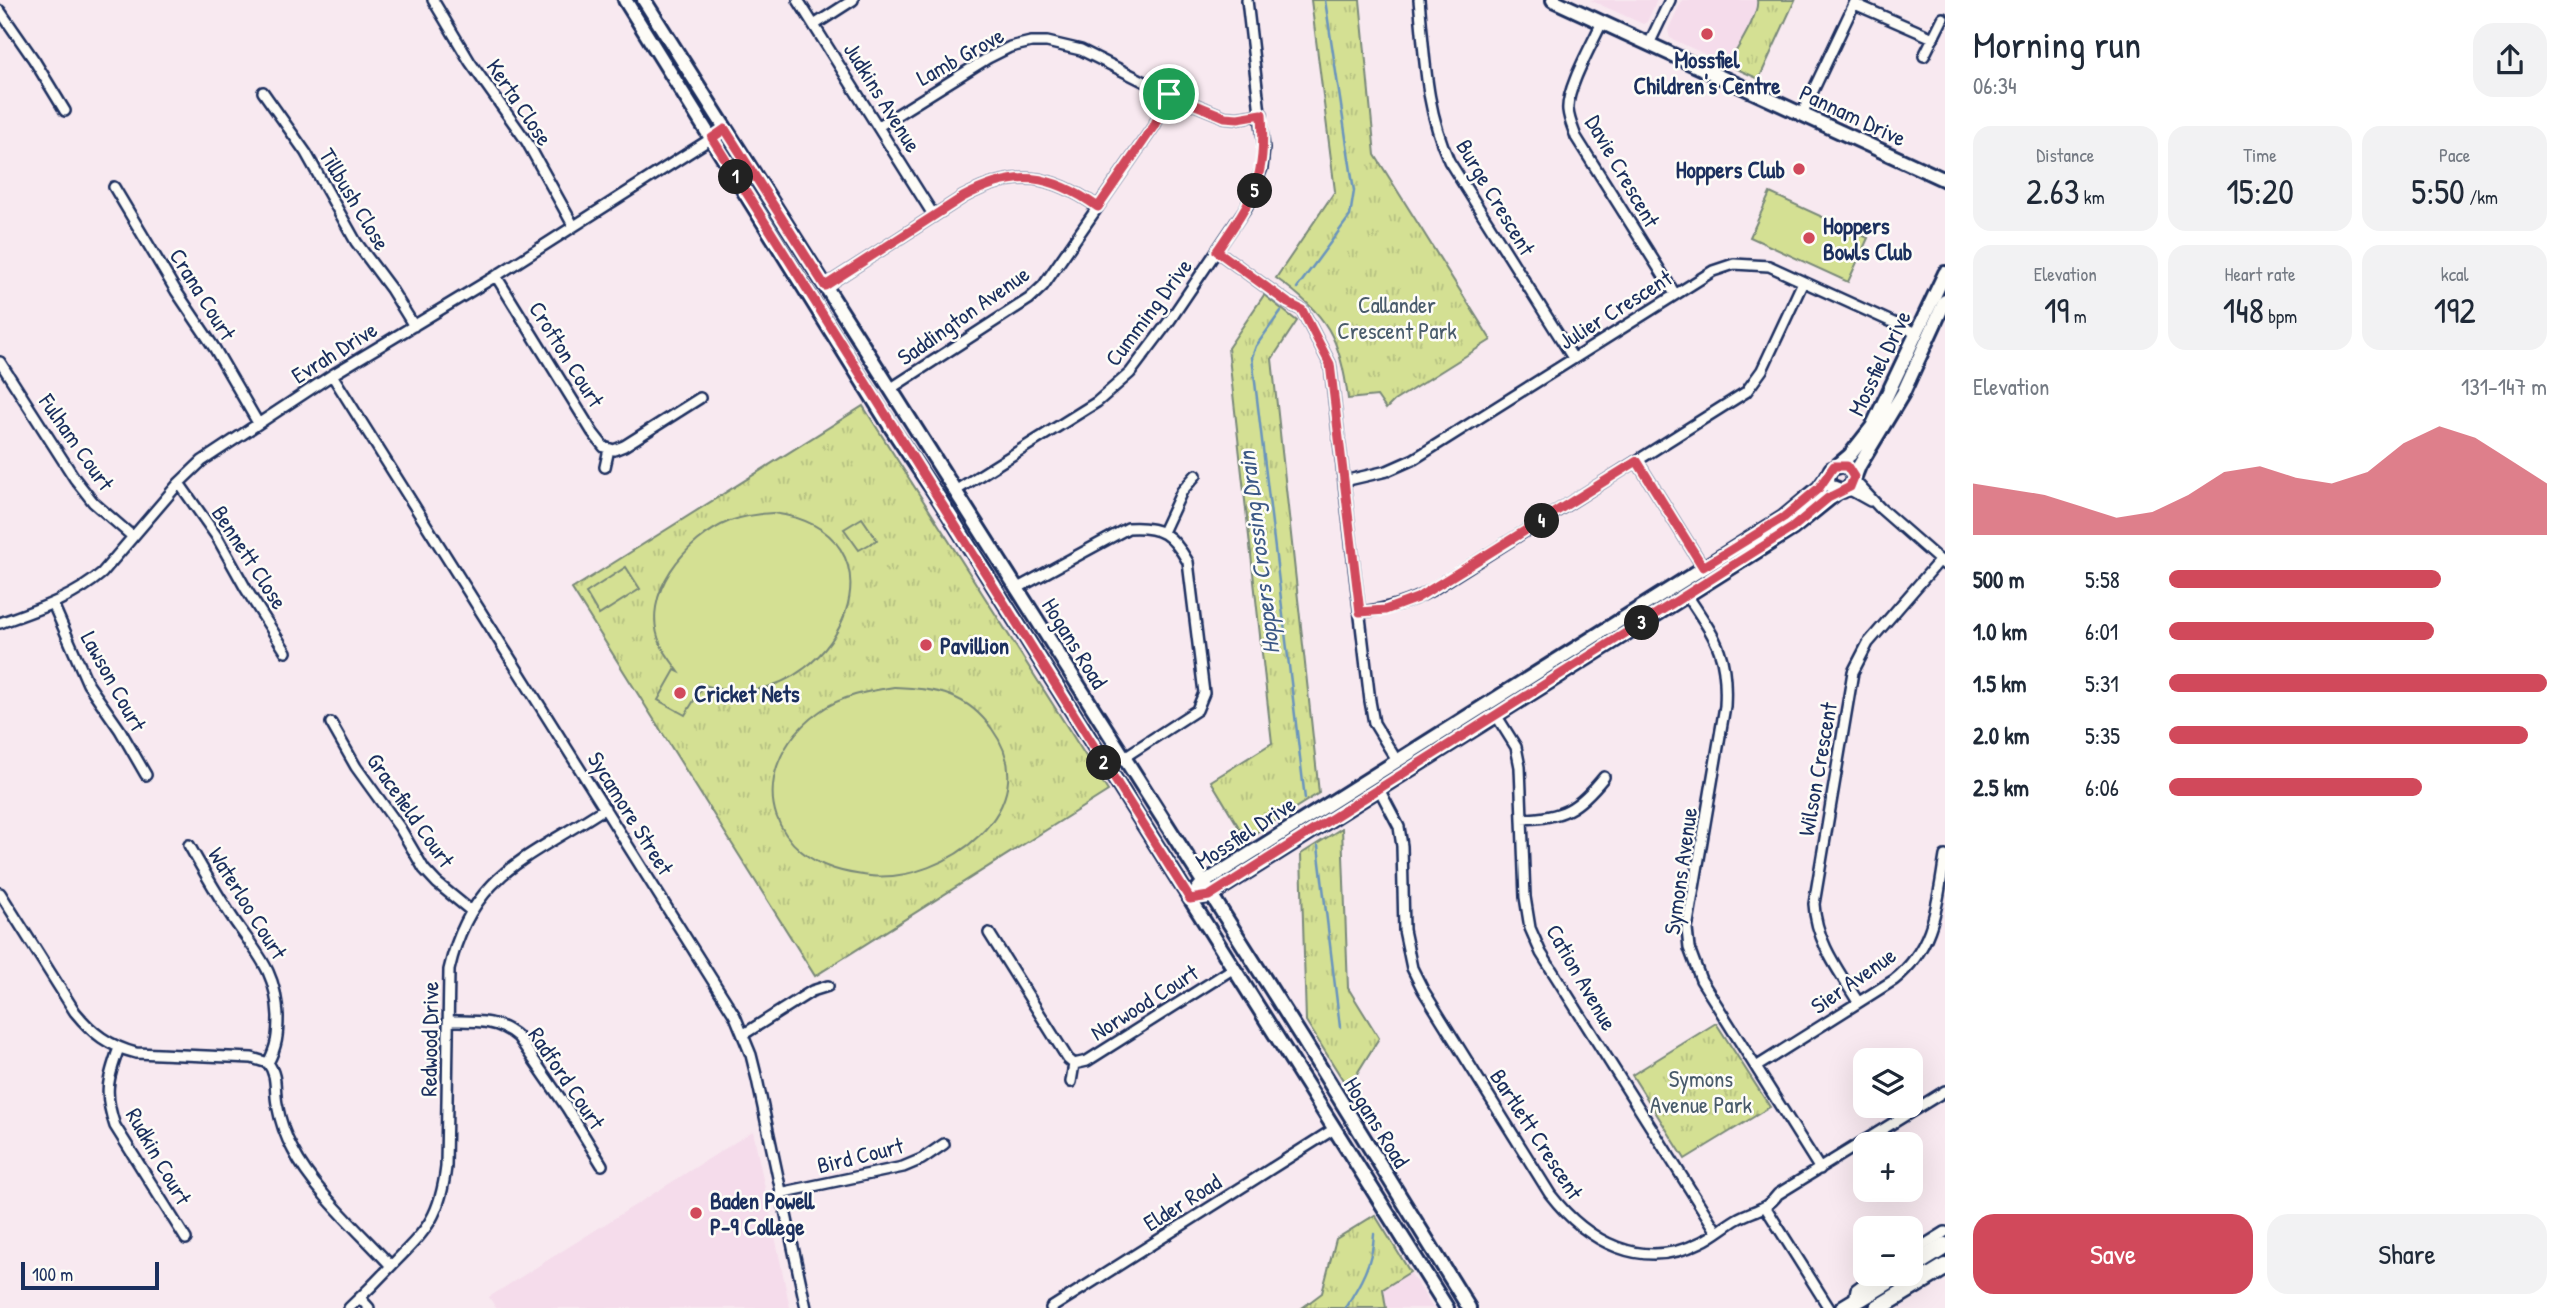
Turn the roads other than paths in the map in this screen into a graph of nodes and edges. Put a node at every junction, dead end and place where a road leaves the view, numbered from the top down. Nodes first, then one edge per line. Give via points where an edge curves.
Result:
1 (433, 0) edge
2 (625, 0) edge
3 (644, 0) edge
4 (798, 0) edge
5 (853, 0) edge
6 (1247, 0) edge
7 (1419, 0) edge
8 (1553, 0) edge
9 (1670, 0) edge
10 (1856, 2) edge
11 (0, 11) edge
12 (1943, 18) dead end
13 (1602, 23) junction
14 (814, 25) junction
15 (1933, 38) junction
16 (1649, 44) junction
17 (1924, 56) dead end
18 (263, 92) dead end
19 (1169, 94) junction
20 (65, 111) dead end
21 (1262, 114) junction
22 (1802, 114) junction
23 (879, 127) junction
24 (725, 129) junction
25 (712, 138) junction
26 (1945, 180) edge
27 (114, 187) dead end
28 (1098, 207) junction
29 (934, 216) junction
30 (573, 225) junction
31 (1217, 251) junction
32 (1945, 273) edge
33 (496, 276) junction
34 (1803, 282) junction
35 (825, 286) junction
36 (1675, 294) junction
37 (1945, 301) edge
38 (414, 326) junction
39 (1922, 336) junction
40 (1573, 358) junction
41 (0, 362) edge
42 (332, 375) junction
43 (890, 389) junction
44 (700, 398) dead end
45 (905, 413) junction
46 (258, 423) junction
47 (892, 429) junction
48 (609, 449) junction
49 (1637, 461) junction
50 (1838, 465) junction
51 (605, 467) dead end
52 (1196, 475) dead end
53 (1827, 477) junction
54 (1854, 479) junction
55 (1344, 481) junction
56 (179, 483) junction
57 (955, 491) junction
58 (1841, 491) junction
59 (939, 499) junction
60 (1880, 508) junction
61 (1163, 532) junction
62 (132, 536) junction
63 (1942, 562) edge
64 (1703, 567) junction
65 (1710, 579) junction
66 (1680, 582) junction
67 (1016, 589) junction
68 (1687, 595) junction
69 (54, 604) junction
70 (1360, 612) junction
71 (0, 623) edge
72 (286, 652) dead end
73 (1489, 703) junction
74 (1496, 715) junction
75 (331, 723) dead end
76 (1123, 758) junction
77 (1396, 761) junction
78 (1404, 773) junction
79 (146, 775) dead end
80 (1371, 777) junction
81 (1604, 777) dead end
82 (1379, 789) junction
83 (605, 807) junction
84 (1522, 819) junction
85 (189, 845) dead end
86 (1945, 856) edge
87 (1943, 877) edge
88 (1202, 884) junction
89 (0, 893) edge
90 (1209, 896) junction
91 (1190, 899) junction
92 (470, 910) junction
93 (989, 933) dead end
94 (1234, 968) junction
95 (828, 986) dead end
96 (1858, 1002) junction
97 (449, 1021) junction
98 (744, 1034) junction
99 (119, 1048) junction
100 (268, 1063) junction
101 (1074, 1064) junction
102 (1756, 1067) junction
103 (1071, 1082) dead end
104 (1945, 1091) edge
105 (1350, 1119) junction
106 (1334, 1129) junction
107 (944, 1144) dead end
108 (602, 1165) dead end
109 (1820, 1169) junction
110 (780, 1193) junction
111 (1766, 1208) junction
112 (1717, 1232) junction
113 (1945, 1232) edge
114 (186, 1239) dead end
115 (1923, 1245) edge
116 (1945, 1246) edge
117 (1923, 1260) edge
118 (391, 1265) junction
119 (1945, 1267) edge
120 (1860, 1286) edge
121 (1883, 1286) edge
122 (360, 1298) junction
123 (1856, 1305) edge
124 (349, 1308) edge
125 (369, 1308) edge
126 (806, 1308) edge
127 (1051, 1308) edge
128 (1447, 1308) edge
129 (1469, 1308) edge
130 (1829, 1308) edge
131 (1878, 1308) edge

1 - 30 street, Kerta Close via 527,142
2 - 25 street, Hogans Road
3 - 24 street, Hogans Road
4 - 14 street, Judkins Avenue
5 - 14 street
6 - 21 street, Cumming Drive
7 - 40 street, Burge Crescent via 1428,94 1438,136 1449,161
8 - 13 street, Pannam Drive
9 - 16 street
10 - 15 street
10 - 22 street
11 - 20 street
12 - 15 street
13 - 16 street, Pannam Drive
13 - 36 street, Davie Crescent via 1570,93 1571,124
14 - 23 street, Judkins Avenue
15 - 17 street
16 - 22 street, Pannam Drive
18 - 38 street, Tillbush Close
19 - 21 street, Lamb Grove via 1225,117
19 - 23 street, Lamb Grove via 1081,50 1031,42 988,58
19 - 28 street, Saddington Avenue via 1154,126
21 - 31 street, Cumming Drive via 1264,148 1256,189
22 - 26 street, Pannam Drive
23 - 29 street, Judkins Avenue
24 - 25 street
24 - 35 street, Hogans Road
25 - 30 street, Evrah Drive
25 - 47 street, Hogans Road
27 - 46 street, Crana Court
28 - 29 street via 1061,184 1012,180 980,188
28 - 43 street, Saddington Avenue via 1029,299
29 - 35 street
30 - 33 street, Evrah Drive
31 - 55 street via 1302,310 1315,332 1330,364
31 - 57 street, Cumming Drive via 1145,356 1115,387
32 - 39 street, Mossfiel Drive
33 - 38 street, Evrah Drive
33 - 48 street, Crofton Court via 593,433
34 - 36 street, Julier Crescent via 1769,265 1734,264
34 - 39 street, Julier Crescent
34 - 49 street via 1752,386
35 - 43 street, Hogans Road
36 - 40 street, Julier Crescent
37 - 39 street, Mossfiel Drive
38 - 42 street, Evrah Drive
39 - 50 street, Mossfiel Drive via 1872,428
39 - 54 street, Mossfiel Drive via 1903,393
40 - 55 street, Julier Crescent via 1414,459
41 - 62 street, Fulham Court via 75,480
42 - 46 street, Evrah Drive
42 - 83 street, Sycamore Street
43 - 45 street, Hogans Road
44 - 48 street via 617,450
45 - 47 street
45 - 57 street, Hogans Road
46 - 56 street, Evrah Drive via 202,461
47 - 59 street, Hogans Road
48 - 51 street
49 - 64 street
49 - 70 street via 1417,598 1385,610
50 - 53 street
50 - 54 street via 1847,466
52 - 61 street via 1182,491
53 - 58 street via 1830,486
53 - 64 street, Mossfiel Drive via 1784,517
54 - 58 street
54 - 60 street
55 - 70 street
56 - 62 street, Evrah Drive
56 - 72 street, Bennett Close
57 - 59 street
57 - 67 street, Hogans Road
58 - 60 street via 1852,491
58 - 65 street, Mossfiel Drive
59 - 91 street, Hogans Road
60 - 63 street
61 - 67 street via 1128,528
61 - 76 street via 1188,562 1204,693 1197,710
62 - 69 street, Evrah Drive via 94,579
63 - 96 street, Wilson Crescent via 1868,643 1853,672 1814,904 1825,949
64 - 65 street
64 - 66 street, Mossfiel Drive
65 - 68 street, Mossfiel Drive
66 - 68 street
66 - 73 street, Mossfiel Drive
67 - 76 street, Hogans Road
68 - 74 street, Mossfiel Drive
68 - 102 street, Symons Avenue via 1716,642 1727,679 1687,929 1689,948 1701,980
69 - 71 street, Evrah Drive
69 - 79 street, Lawson Court via 84,676
70 - 77 street via 1374,723
73 - 74 street
73 - 77 street, Mossfiel Drive
74 - 78 street, Mossfiel Drive
74 - 84 street, Cation Avenue via 1516,747
75 - 92 street, Gracefield Court via 424,869
76 - 88 street, Hogans Road
77 - 78 street
77 - 80 street, Mossfiel Drive
78 - 82 street, Mossfiel Drive
80 - 82 street
80 - 88 street, Mossfiel Drive
81 - 84 street via 1584,800 1565,811 1548,818
82 - 90 street, Mossfiel Drive
82 - 112 street, Bartlett Crescent via 1399,827 1404,930 1412,968 1566,1215 1603,1243 1635,1252 1685,1249
83 - 92 street, Redwood Drive via 512,865
83 - 98 street, Sycamore Street
84 - 112 street, Cation Avenue via 1524,897 1541,953
85 - 100 street, Waterloo Court via 270,973 276,991 278,1036
86 - 87 street, Sier Avenue
87 - 96 street, Sier Avenue via 1921,951 1895,980
88 - 90 street, Hogans Road
88 - 91 street, Mossfiel Drive
89 - 99 street via 75,1012 90,1030
90 - 91 street, Mossfiel Drive
90 - 105 street, Hogans Road
91 - 94 street, Hogans Road
92 - 97 street, Redwood Drive via 449,970
93 - 101 street, Norwood Court
94 - 101 street, Norwood Court
94 - 106 street, Hogans Road
95 - 98 street via 812,991
96 - 102 street, Sier Avenue
97 - 108 street, Radford Court via 496,1023 518,1037
97 - 118 street, Redwood Drive via 443,1191 423,1234
98 - 110 street, Sycamore Street
99 - 100 street
99 - 114 street, Rudkin Court via 110,1073 108,1107 115,1126
100 - 118 street via 275,1074 276,1102 294,1153 317,1186
101 - 103 street, Norwood Court
102 - 109 street, Symons Avenue
104 - 109 street, Bartlett Crescent
105 - 106 street
105 - 129 street, Hogans Road
106 - 127 street, Elder Road
106 - 128 street, Hogans Road
107 - 110 street, Bird Court via 903,1167
109 - 111 street, Bartlett Crescent via 1778,1195
110 - 126 street, Sycamore Street
111 - 112 street, Bartlett Crescent
111 - 130 street
113 - 115 street
116 - 117 highway
118 - 122 street, Redwood Drive
119 - 131 highway
120 - 123 street
121 - 123 highway
122 - 124 street, Redwood Drive
122 - 125 street

